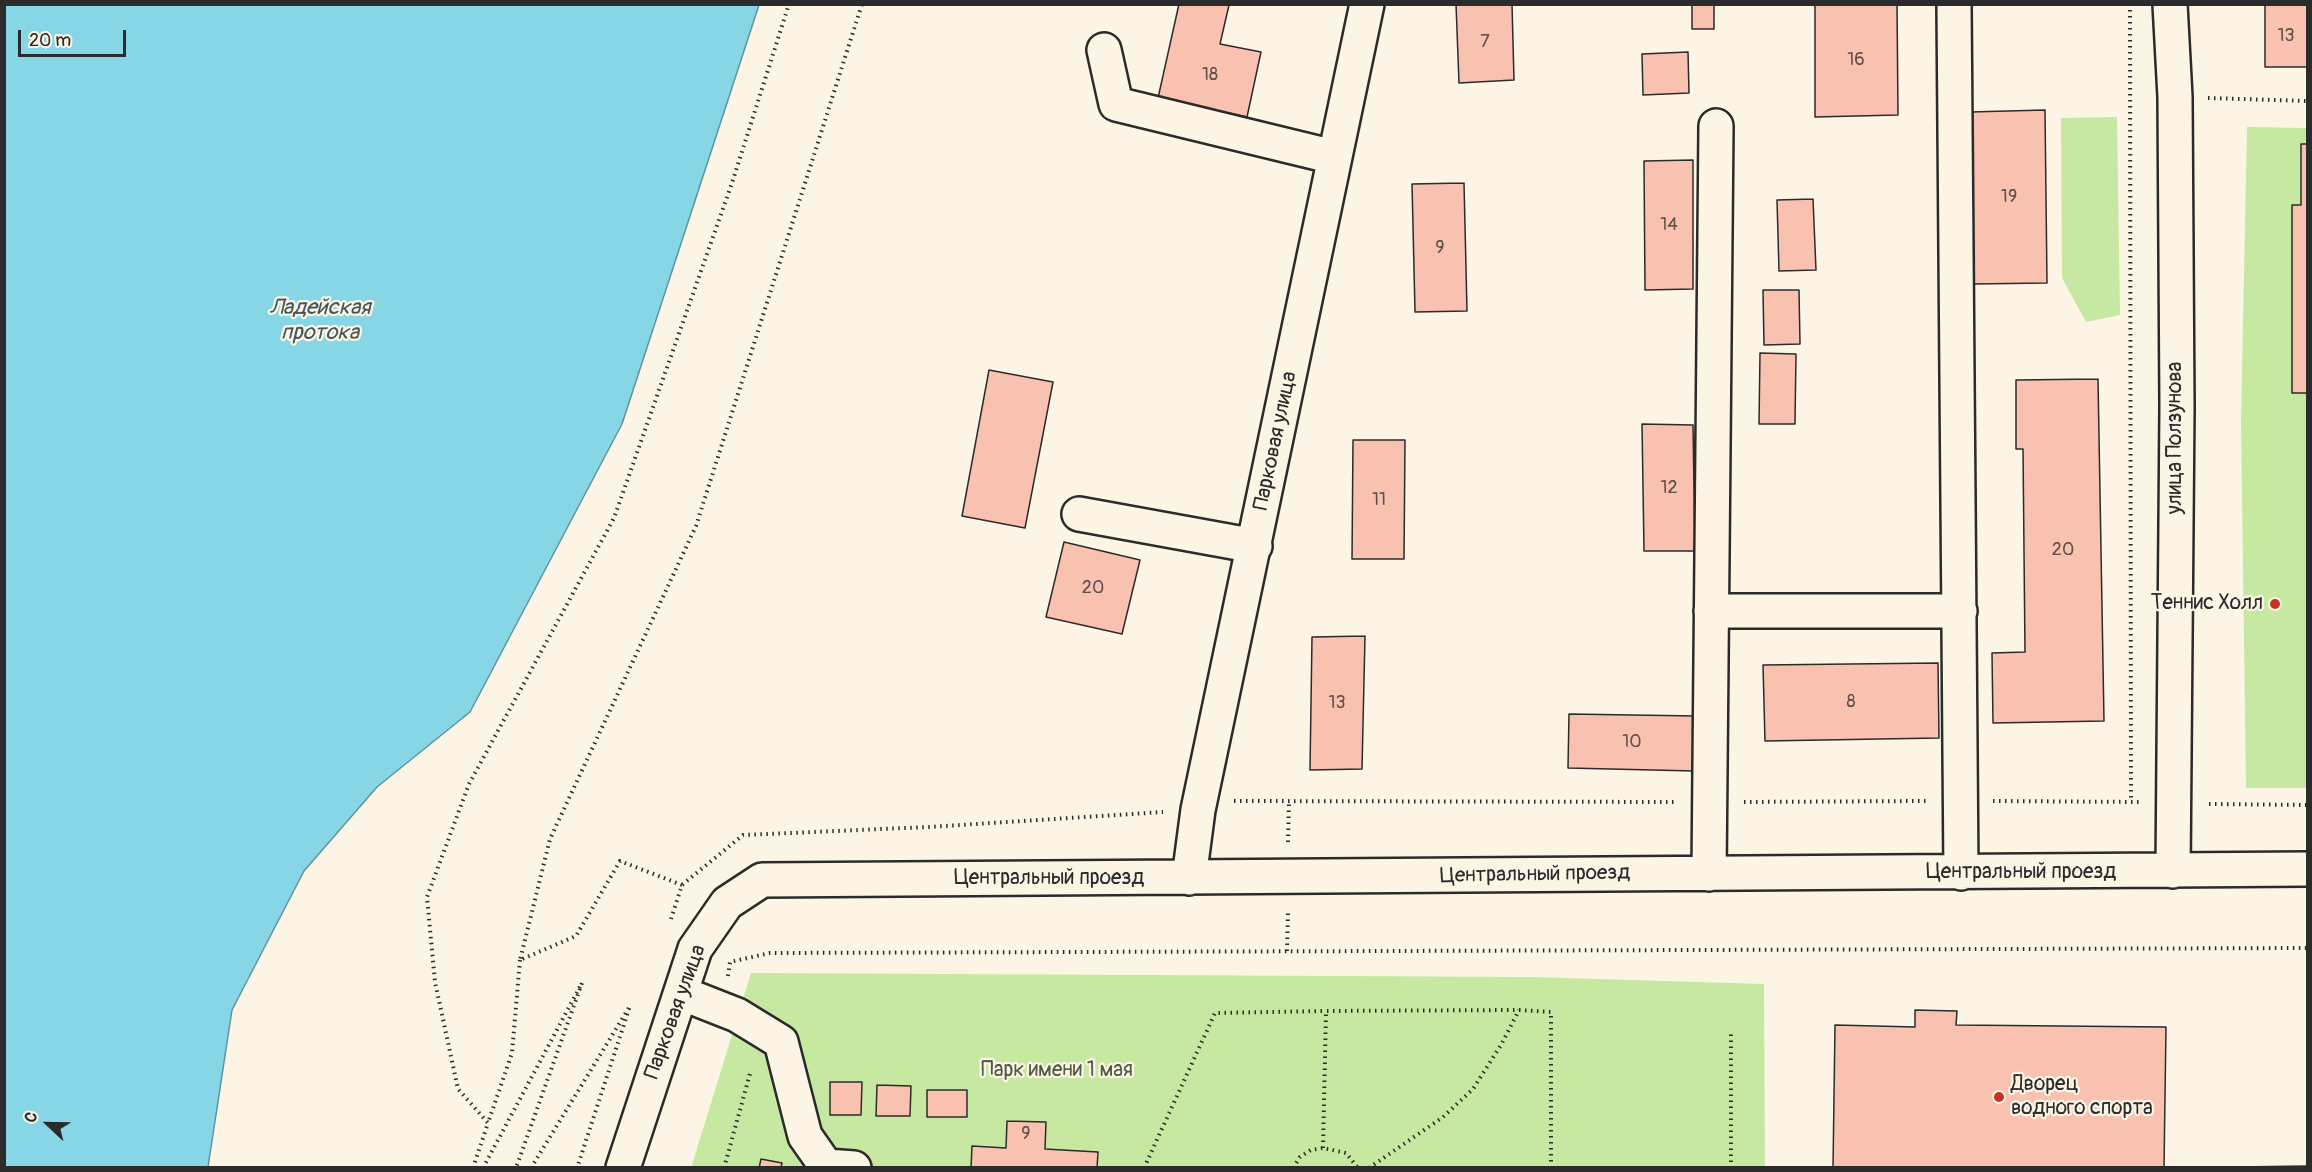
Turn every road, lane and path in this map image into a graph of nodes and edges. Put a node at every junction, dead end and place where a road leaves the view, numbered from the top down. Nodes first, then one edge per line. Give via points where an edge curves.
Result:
1 (789, 4) edge
2 (862, 4) edge
3 (1367, 4) edge
4 (1954, 4) edge
5 (2130, 4) edge
6 (2170, 4) edge
7 (1104, 50) dead end
8 (2175, 97) junction
9 (2307, 101) edge
10 (1716, 126) dead end
11 (1334, 157) junction
12 (1079, 514) dead end
13 (1255, 546) junction
14 (1711, 611) junction
15 (1960, 611) junction
16 (1961, 801) junction
17 (1710, 802) junction
18 (2131, 802) junction
19 (2173, 802) junction
20 (2307, 805) edge
21 (1198, 810) junction
22 (2307, 869) edge
23 (2174, 871) junction
24 (1961, 873) junction
25 (1709, 874) junction
26 (1189, 878) junction
27 (762, 880) joint
28 (2307, 948) edge
29 (520, 960) junction
30 (681, 993) junction
31 (725, 1010) junction
32 (1519, 1010) junction
33 (1326, 1011) junction
34 (1731, 1030) dead end
35 (753, 1062) dead end
36 (488, 1123) junction
37 (1323, 1148) junction
38 (472, 1167) edge
39 (483, 1167) edge
40 (516, 1167) edge
41 (531, 1167) edge
42 (577, 1167) edge
43 (623, 1167) edge
44 (724, 1167) edge
45 (854, 1167) edge
46 (1144, 1167) edge
47 (1293, 1167) edge
48 (1358, 1167) edge
49 (1369, 1167) edge
50 (1551, 1167) edge
51 (1731, 1167) edge

1 - 36 path via 732,183 614,518 469,784 427,897 435,982 458,1089
2 - 29 path via 696,526 550,839
3 - 11 street, Парковая улица
4 - 15 street
5 - 18 path
6 - 8 street, улица Ползунова
7 - 11 street via 1116,104
8 - 9 path
8 - 19 street, улица Ползунова
10 - 14 street
11 - 13 street, Парковая улица
12 - 13 street
13 - 21 street, Парковая улица
14 - 15 street
14 - 17 street
15 - 16 street
16 - 17 path
16 - 18 path
16 - 24 street
17 - 21 path via 1228,801
17 - 25 street
18 - 19 path
19 - 20 path
19 - 23 street, улица Ползунова
21 - 26 street, Парковая улица
21 - 29 path via 743,835 682,885 620,861 576,936
22 - 23 street, Центральный проезд
23 - 24 street, Центральный проезд
24 - 25 street, Центральный проезд
25 - 26 street, Центральный проезд
26 - 27 street, Центральный проезд
27 - 30 street, Парковая улица via 727,903 695,949
28 - 31 path via 770,953 730,962
29 - 36 path via 512,1053
30 - 31 street
30 - 43 street, Парковая улица
31 - 45 street via 781,1042 806,1136 826,1166
32 - 33 path
32 - 49 path via 1473,1089 1443,1117
32 - 50 path via 1551,1012
33 - 37 path
33 - 46 path via 1215,1013
34 - 51 path
35 - 44 path
36 - 38 path
37 - 47 path via 1305,1154
37 - 48 path via 1346,1153
39 - 40 path via 582,983
41 - 42 path via 630,1006

